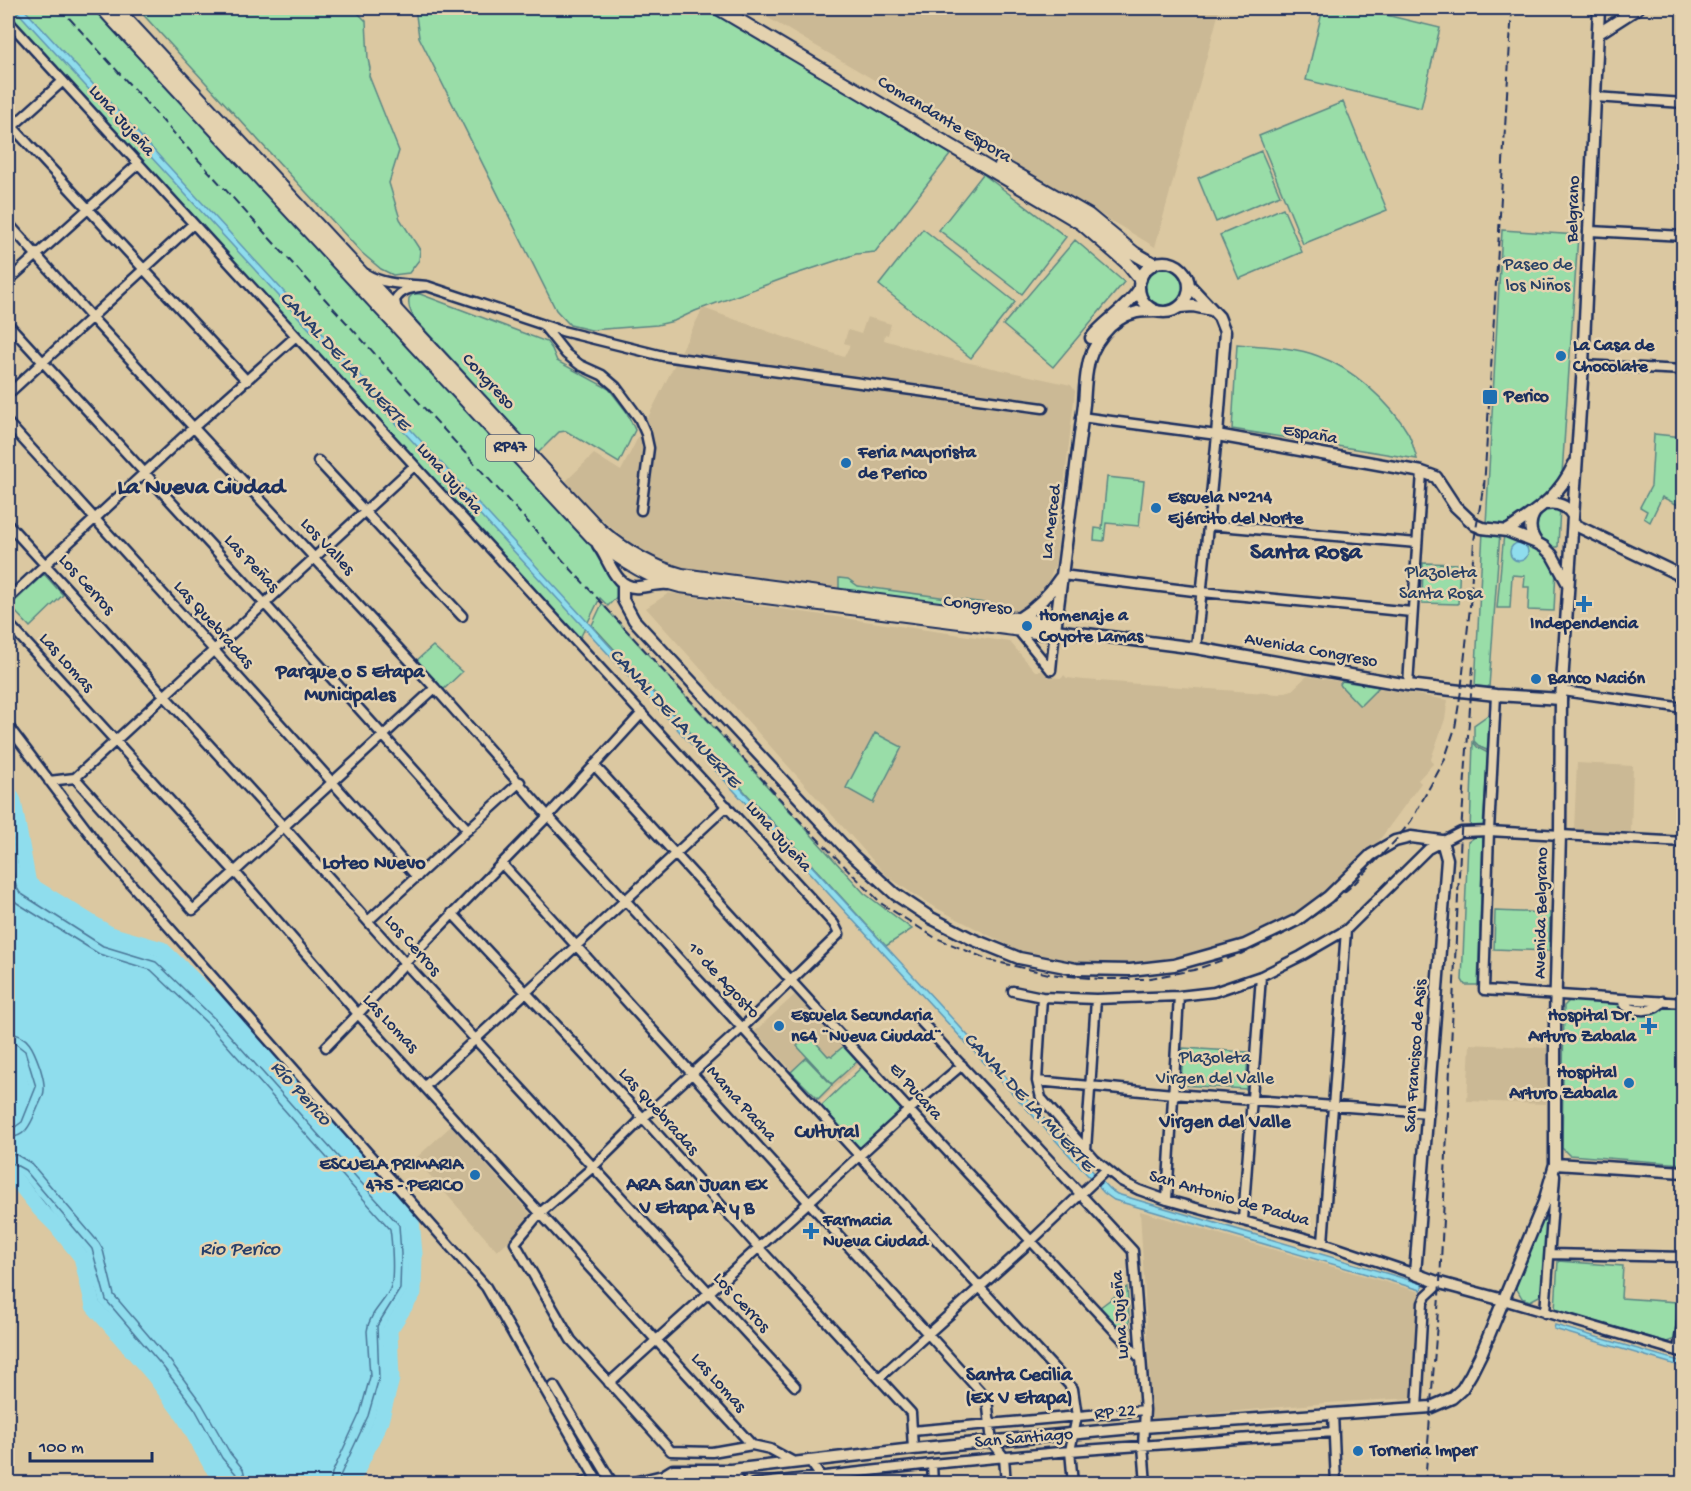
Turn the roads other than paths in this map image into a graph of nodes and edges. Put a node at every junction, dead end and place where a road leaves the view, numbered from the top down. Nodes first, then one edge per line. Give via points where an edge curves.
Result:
1 (102, 8) edge
2 (116, 8) edge
3 (718, 8) edge
4 (734, 8) edge
5 (1599, 8) edge
6 (1638, 8) edge
7 (8, 21) edge
8 (1599, 33) junction
9 (63, 81) junction
10 (1595, 98) junction
11 (1683, 103) edge
12 (10, 124) edge
13 (138, 164) junction
14 (88, 209) junction
15 (8, 223) edge
16 (193, 224) junction
17 (1590, 231) junction
18 (1683, 236) edge
19 (36, 254) junction
20 (1153, 264) junction
21 (144, 270) junction
22 (359, 270) junction
23 (8, 281) edge
24 (1139, 284) junction
25 (1189, 285) junction
26 (427, 286) junction
27 (1180, 307) junction
28 (1212, 310) junction
29 (397, 311) junction
30 (1156, 311) junction
31 (92, 318) junction
32 (8, 324) edge
33 (541, 324) junction
34 (295, 337) junction
35 (42, 362) junction
36 (1583, 366) junction
37 (1683, 370) edge
38 (246, 381) junction
39 (8, 394) edge
40 (1043, 408) dead end
41 (1081, 417) junction
42 (8, 423) edge
43 (194, 427) junction
44 (1217, 435) junction
45 (1577, 458) junction
46 (318, 460) dead end
47 (414, 466) junction
48 (145, 472) junction
49 (1422, 472) junction
50 (1545, 504) junction
51 (365, 510) junction
52 (641, 510) dead end
53 (1535, 512) junction
54 (94, 520) junction
55 (1573, 520) junction
56 (8, 524) edge
57 (1208, 525) junction
58 (1507, 531) junction
59 (593, 538) junction
60 (1572, 539) junction
61 (1417, 543) junction
62 (1541, 545) junction
63 (313, 557) junction
64 (45, 565) junction
65 (1062, 575) junction
66 (1683, 577) edge
67 (623, 584) junction
68 (675, 584) junction
69 (1569, 587) junction
70 (1202, 592) junction
71 (8, 599) edge
72 (264, 603) junction
73 (1412, 612) junction
74 (462, 616) dead end
75 (8, 623) edge
76 (1017, 624) junction
77 (1055, 630) junction
78 (1196, 648) junction
79 (213, 649) junction
80 (1408, 685) junction
81 (435, 688) junction
82 (1496, 695) junction
83 (1562, 695) junction
84 (164, 697) junction
85 (1683, 708) edge
86 (642, 713) junction
87 (8, 726) edge
88 (382, 736) junction
89 (115, 741) junction
90 (594, 765) junction
91 (75, 778) junction
92 (49, 781) junction
93 (333, 782) junction
94 (520, 782) junction
95 (728, 806) junction
96 (548, 816) junction
97 (284, 827) junction
98 (468, 830) junction
99 (1489, 831) junction
100 (1560, 834) junction
101 (1442, 841) junction
102 (1683, 842) edge
103 (677, 854) junction
104 (502, 864) junction
105 (235, 872) junction
106 (417, 877) junction
107 (626, 900) junction
108 (452, 913) junction
109 (368, 921) junction
110 (1346, 930) junction
111 (577, 946) junction
112 (405, 963) junction
113 (1261, 976) junction
114 (792, 981) junction
115 (1013, 991) dead end
116 (525, 993) junction
117 (1179, 996) junction
118 (1556, 996) junction
119 (1042, 997) junction
120 (1096, 999) junction
121 (1683, 1003) edge
122 (358, 1014) junction
123 (915, 1015) dead end
124 (743, 1028) junction
125 (475, 1039) junction
126 (326, 1047) dead end
127 (962, 1065) junction
128 (692, 1074) junction
129 (1037, 1082) junction
130 (425, 1086) junction
131 (1090, 1086) junction
132 (1173, 1094) junction
133 (1252, 1100) junction
134 (1334, 1106) junction
135 (909, 1110) junction
136 (1429, 1113) junction
137 (643, 1118) junction
138 (1086, 1150) junction
139 (860, 1156) junction
140 (1555, 1164) junction
141 (593, 1167) junction
142 (1104, 1172) junction
143 (1683, 1172) edge
144 (1081, 1194) junction
145 (1167, 1200) junction
146 (809, 1203) junction
147 (540, 1213) junction
148 (1243, 1220) junction
149 (1030, 1242) junction
150 (1323, 1243) junction
151 (759, 1248) junction
152 (1550, 1254) junction
153 (1683, 1257) edge
154 (1415, 1274) junction
155 (1440, 1283) junction
156 (980, 1287) junction
157 (709, 1293) junction
158 (1503, 1300) junction
159 (1683, 1310) edge
160 (1545, 1313) junction
161 (928, 1334) junction
162 (657, 1340) junction
163 (1681, 1352) edge
164 (1141, 1359) junction
165 (879, 1378) junction
166 (609, 1383) junction
167 (555, 1386) dead end
168 (795, 1386) dead end
169 (1417, 1408) junction
170 (1145, 1410) junction
171 (1333, 1414) junction
172 (1077, 1416) junction
173 (990, 1424) junction
174 (1143, 1427) junction
175 (912, 1431) junction
176 (1334, 1432) junction
177 (1073, 1434) junction
178 (992, 1442) junction
179 (752, 1445) junction
180 (1143, 1446) junction
181 (913, 1449) junction
182 (1070, 1451) junction
183 (1004, 1457) junction
184 (809, 1460) junction
185 (792, 1461) dead end
186 (932, 1464) junction
187 (731, 1470) junction
188 (823, 1480) edge
189 (655, 1481) edge
190 (601, 1483) edge
191 (582, 1484) edge
192 (614, 1484) edge
193 (628, 1484) edge
194 (741, 1484) edge
195 (753, 1484) edge
196 (933, 1484) edge
197 (1006, 1484) edge
198 (1073, 1484) edge
199 (1146, 1484) edge
200 (1336, 1484) edge

1 - 59 main road, Congreso / RP47
2 - 22 main road, Congreso / RP47
3 - 24 main road, Comandante Espora via 1081,224 1126,262
4 - 20 main road, Comandante Espora via 1088,215
5 - 8 street, Belgrano
6 - 8 street
7 - 9 street, Luna Jujeña
8 - 10 street, Belgrano
9 - 12 street
9 - 13 street, Luna Jujeña
10 - 11 street
10 - 17 street, Belgrano
12 - 14 street
13 - 14 street
13 - 16 street, Luna Jujeña
14 - 19 street
14 - 21 street
15 - 19 street, Los Valles
16 - 21 street
16 - 34 street, Luna Jujeña
17 - 18 street
17 - 36 street, Belgrano
19 - 23 street
19 - 31 street, Los Valles
20 - 24 street via 1145,270
20 - 25 street via 1172,263 1180,268
21 - 31 street
21 - 38 street
22 - 26 street via 375,279
22 - 29 main road, Congreso / RP47
24 - 30 street via 1142,298
24 - 41 street via 1128,303 1098,329 1086,348 1081,365
25 - 27 street via 1189,293
25 - 28 street
26 - 29 street via 398,294
26 - 33 street
27 - 28 street
27 - 30 street
28 - 44 street via 1225,332
29 - 76 main road, Congreso / RP47 via 600,530 651,563 682,575
30 - 41 street via 1135,312 1101,336 1088,363
31 - 35 street
31 - 43 street, Los Valles
32 - 35 street, Las Peñas
33 - 40 street via 663,356
33 - 52 street via 566,354 616,387 639,418 649,448
34 - 38 street
34 - 47 street, Luna Jujeña
35 - 39 street
35 - 48 street, Las Peñas
36 - 37 street
36 - 45 street, Belgrano
38 - 43 street
41 - 44 street, España
41 - 65 street, La Merced
42 - 54 street, Las Quebradas
43 - 48 street
43 - 63 street, Los Valles
44 - 49 street, España
44 - 57 street
45 - 50 street, Belgrano
45 - 55 street, Belgrano
46 - 51 street
47 - 51 street
47 - 86 street, Luna Jujeña
48 - 54 street
48 - 72 street, Las Peñas
49 - 58 street, España via 1436,477 1455,506 1475,525
49 - 61 street
50 - 53 street, Belgrano
50 - 55 street via 1564,506
51 - 63 street
51 - 74 street
53 - 58 street, Belgrano
53 - 62 street via 1530,531
54 - 64 street
54 - 79 street, Las Quebradas
55 - 60 street, Belgrano
55 - 66 street
56 - 64 street, Los Cerros
57 - 61 street
57 - 70 street
58 - 62 street
59 - 67 street
59 - 68 main road, Congreso / RP47 via 632,565
60 - 62 street via 1562,547 1551,549
60 - 69 street, Belgrano
61 - 73 street
62 - 69 street via 1552,555
63 - 72 street
63 - 81 street, Los Valles
64 - 71 street
64 - 84 street, Los Cerros
65 - 70 street
65 - 76 street via 1051,592
65 - 77 street, La Merced
67 - 68 street
67 - 101 street via 624,600 634,620 852,855 895,894 931,918 1018,958 1076,969 1174,965 1245,945 1297,920 1328,897 1371,855 1395,841 1411,837
68 - 76 main road, Congreso / RP47
69 - 83 street, Belgrano
70 - 73 street
70 - 78 street
72 - 79 street
72 - 88 street, Las Peñas
73 - 80 street
75 - 89 street, Las Lomas
76 - 77 main road, Congreso / RP47 via 1046,623
76 - 77 street via 1051,670
77 - 78 street, Avenida Congreso / RP47
78 - 80 street, Avenida Congreso / RP47
79 - 84 street
79 - 93 street, Las Quebradas
80 - 82 street, Avenida Congreso / RP47
81 - 88 street
81 - 94 street, Los Valles
82 - 83 street, Avenida Congreso / RP47
82 - 99 street
83 - 85 street
83 - 100 street, Avenida Belgrano
84 - 89 street
84 - 97 street, Los Cerros
86 - 90 street
86 - 95 street, Luna Jujeña
87 - 92 street
88 - 93 street
88 - 98 street, Las Peñas
89 - 91 street
89 - 105 street, Las Lomas
90 - 96 street
90 - 103 street, El Pucara
91 - 92 street
91 - 105 street via 193,910
92 - 190 street via 108,858 486,1287
93 - 97 street
93 - 106 street, Las Quebradas
94 - 96 street, Los Valles
94 - 98 street
95 - 103 street
95 - 114 street, Luna Jujeña via 839,934
96 - 104 street
96 - 107 street, 1º de Agosto
97 - 105 street
97 - 109 street, Los Cerros
98 - 106 street
99 - 100 street
99 - 101 street via 1461,832
99 - 118 street via 1484,990
100 - 102 street
100 - 118 street, Avenida Belgrano
101 - 110 street via 1428,849
101 - 136 street, San Francisco de Asis via 1447,859
103 - 107 street
103 - 114 street, El Pucara
104 - 108 street
104 - 111 street, Mama Pacha
105 - 122 street, Las Lomas
106 - 109 street
107 - 111 street
107 - 124 street, 1º de Agosto
108 - 112 street
108 - 116 street, Las Quebradas
109 - 112 street, Los Cerros
110 - 113 street
110 - 134 street
111 - 116 street
111 - 128 street, Mama Pacha
112 - 122 street
112 - 125 street, Los Cerros
113 - 117 street via 1214,992
113 - 133 street
114 - 124 street
114 - 135 street, El Pucara
115 - 119 street
116 - 125 street
116 - 137 street, Las Quebradas
117 - 120 street
117 - 132 street
118 - 121 street
118 - 140 street, Avenida Belgrano
119 - 120 street
119 - 129 street
120 - 131 street
122 - 126 street
122 - 130 street, Las Lomas
123 - 127 street, Luna Jujeña
124 - 128 street
124 - 139 street, 1º de Agosto
125 - 130 street
125 - 141 street, Los Cerros
127 - 135 street
127 - 144 street, Luna Jujeña
128 - 137 street
128 - 146 street, Mama Pacha
129 - 131 street
129 - 138 street, San Antonio de Padua via 1041,1098
130 - 147 street, Las Lomas
131 - 132 street
131 - 138 street
132 - 133 street
132 - 145 street
133 - 134 street
133 - 148 street
134 - 136 street
134 - 150 street
135 - 139 street
135 - 149 street, El Pucara
136 - 154 street, San Francisco de Asis
137 - 141 street
137 - 151 street, Las Quebradas
138 - 142 street, San Antonio de Padua
139 - 146 street
139 - 156 street, 1º de Agosto
140 - 143 street
140 - 152 street
140 - 158 street, Avenida Belgrano via 1544,1202
141 - 147 street
141 - 157 street, Los Cerros
142 - 144 street
142 - 145 street, San Antonio de Padua
144 - 149 street
144 - 164 street, Luna Jujeña via 1133,1251
145 - 148 street, San Antonio de Padua
146 - 151 street
146 - 161 street, Mama Pacha
147 - 162 street, Las Lomas
147 - 166 street via 515,1243 571,1340
148 - 150 street, San Antonio de Padua
149 - 156 street
149 - 164 street, El Pucara
150 - 154 street, San Antonio de Padua
151 - 157 street
151 - 165 street, Las Quebradas
152 - 153 street
152 - 160 street
154 - 155 street, San Antonio de Padua
155 - 158 street, San Antonio de Padua
155 - 169 street via 1423,1303
156 - 161 street
156 - 172 street, 1º de Agosto via 1073,1389
157 - 162 street
157 - 168 street, Los Cerros
158 - 160 street
158 - 169 street, RP 22 via 1462,1389 1440,1405
159 - 163 street
160 - 163 street
161 - 165 street
161 - 173 street, Mama Pacha via 987,1399
162 - 166 street
162 - 179 street, Las Lomas
164 - 170 street, Luna Jujeña
165 - 175 street, Las Quebradas via 911,1413
166 - 179 street via 671,1451 712,1452
167 - 192 street
169 - 171 street, RP 22
170 - 172 street
170 - 174 street, Luna Jujeña
171 - 174 street, RP 22
171 - 176 street
172 - 173 street
172 - 177 street, 1º de Agosto
173 - 175 street
173 - 178 street, Mama Pacha
174 - 177 street, RP 22
174 - 180 street, Luna Jujeña
175 - 181 street, Las Quebradas
176 - 180 street, San Santiago
176 - 200 street
177 - 178 street, RP 22
177 - 182 street, 1º de Agosto
178 - 181 street, RP 22
178 - 183 street
179 - 185 street
180 - 182 street, San Santiago
180 - 199 street, Luna Jujeña
181 - 184 street, RP 22
182 - 183 street, San Santiago
182 - 198 street, 1º de Agosto
183 - 186 street, San Santiago
183 - 197 street
184 - 187 street, RP 22
184 - 188 street
186 - 188 street, San Santiago
186 - 196 street
187 - 189 street, RP 22 via 673,1470
187 - 194 street
188 - 195 street, San Santiago
189 - 193 street
190 - 191 street

